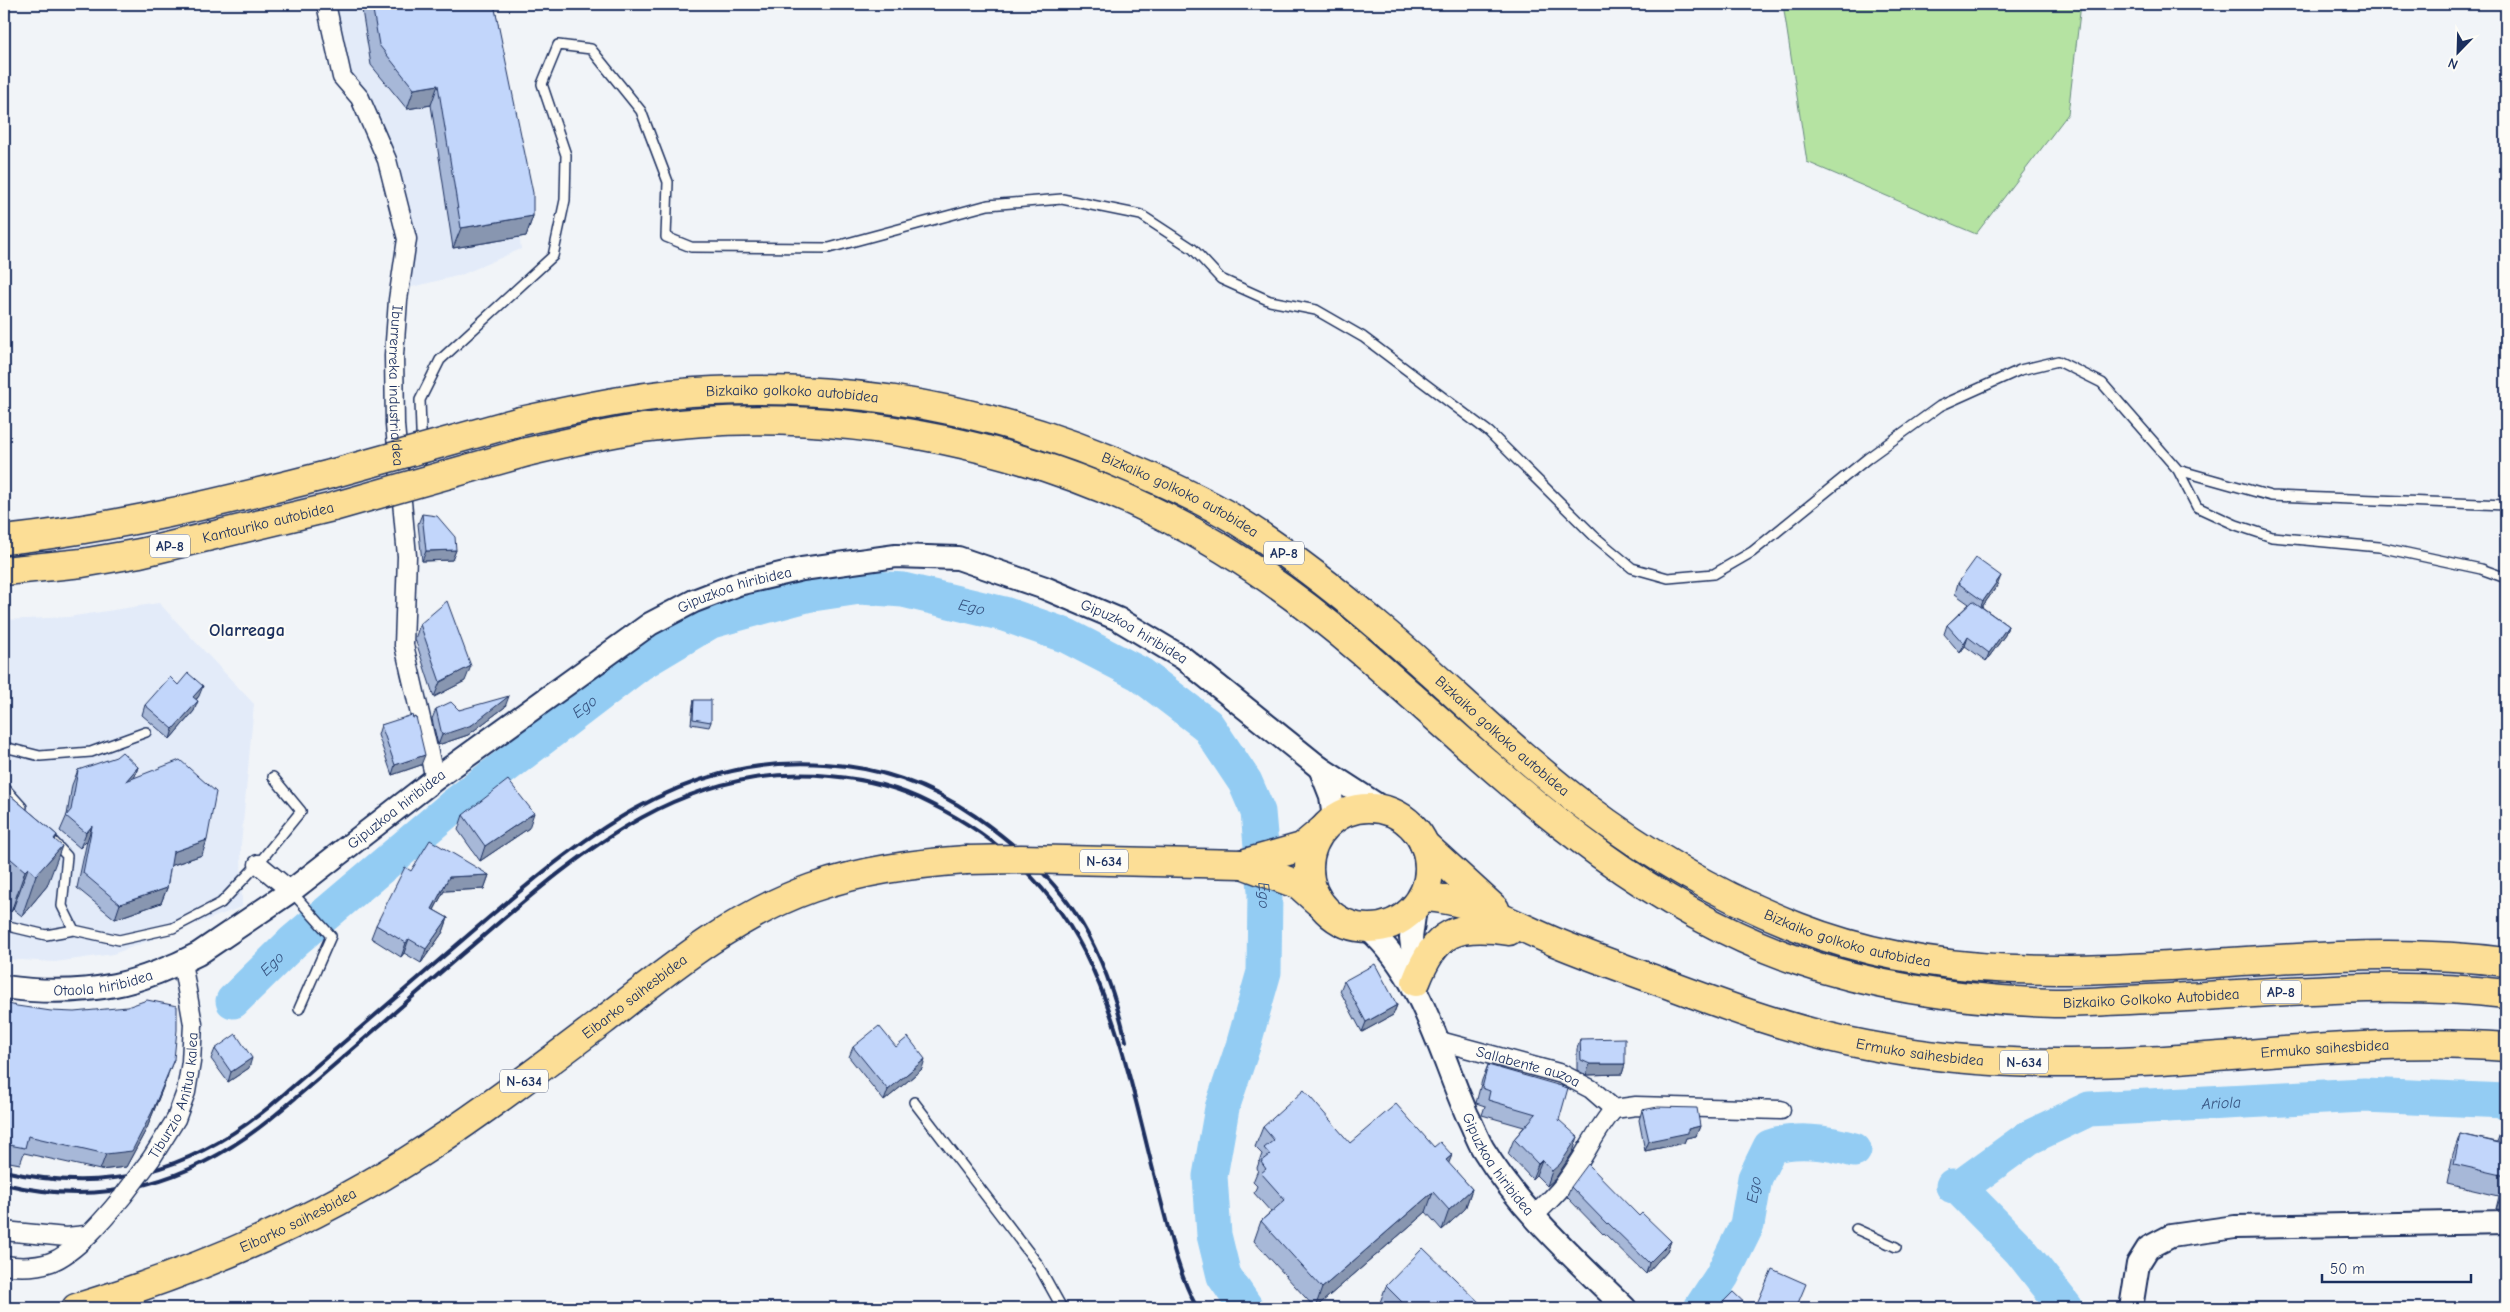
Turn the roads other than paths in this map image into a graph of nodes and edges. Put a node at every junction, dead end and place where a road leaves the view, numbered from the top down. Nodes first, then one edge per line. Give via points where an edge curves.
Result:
1 (326, 4) edge
2 (521, 421) joint
3 (527, 452) joint
4 (2178, 470) junction
5 (400, 486) junction
6 (2506, 505) edge
7 (4, 540) edge
8 (4, 572) edge
9 (2506, 578) edge
10 (146, 732) dead end
11 (4, 747) edge
12 (1320, 768) junction
13 (273, 777) dead end
14 (435, 779) junction
15 (4, 787) edge
16 (1386, 810) junction
17 (28, 814) edge
18 (1328, 825) junction
19 (47, 835) edge
20 (1424, 844) junction
21 (258, 864) junction
22 (1277, 865) junction
23 (297, 898) junction
24 (1318, 902) junction
25 (1419, 902) junction
26 (1507, 920) junction
27 (4, 925) edge
28 (1368, 929) junction
29 (74, 930) junction
30 (1558, 943) junction
31 (190, 958) junction
32 (2506, 962) edge
33 (1953, 964) joint
34 (4, 987) edge
35 (1417, 987) junction
36 (2506, 994) edge
37 (1946, 995) joint
38 (299, 1009) dead end
39 (1436, 1040) junction
40 (2506, 1047) edge
41 (914, 1102) dead end
42 (1614, 1109) junction
43 (1781, 1110) dead end
44 (1533, 1217) junction
45 (2506, 1222) edge
46 (1856, 1229) dead end
47 (4, 1230) edge
48 (86, 1235) junction
49 (45, 1236) junction
50 (1896, 1247) dead end
51 (39, 1264) junction
52 (4, 1265) edge
53 (76, 1308) edge
54 (1062, 1308) edge
55 (1625, 1308) edge
56 (2131, 1308) edge

1 - 5 street, Iburrerreka industrialdea via 342,77 360,98 387,160 407,239 394,355 394,424
2 - 7 highway, Kantauriko autobidea / AP-8, bridge via 331,474 148,519
2 - 33 highway, Bizkaiko golkoko autobidea / AP-8 via 638,398 711,391 810,390 919,403 963,412 1017,425 1096,452 1179,489 1237,521 1306,567 1380,627 1580,803 1698,881 1803,929 1874,951
3 - 8 highway, Kantauriko autobidea / AP-8, bridge via 333,507 140,553
3 - 37 highway, Bizkaiko golkoko autobidea / AP-8 via 645,428 708,422 803,421 911,432 1013,456 1086,482 1162,516 1224,549 1288,594 1358,649 1494,771 1562,827 1633,878 1694,914 1802,962 1871,981
4 - 5 lane via 2102,383 2058,360 2020,370 1940,406 1868,458 1752,552 1714,574 1668,578 1632,568 1594,537 1489,432 1362,337 1316,310 1270,301 1221,278 1193,248 1141,215 1062,199 988,205 829,248 691,247 666,237 668,182 641,111 591,49 558,45 542,84 566,155 565,200 554,256 440,360 420,400 422,460
4 - 6 lane via 2271,496
4 - 9 lane via 2198,506 2236,525 2272,537 2379,547 2481,569
5 - 14 street, Iburrerreka industrialdea via 407,556 404,645
10 - 11 lane via 91,752 40,756
12 - 14 street, Gipuzkoa hiribidea via 1183,658 1118,619 1045,588 958,558 896,556 802,569 738,584 694,601 650,624
12 - 16 street, Gipuzkoa hiribidea
12 - 18 street via 1330,796
13 - 21 lane via 301,811
14 - 23 street, Gipuzkoa hiribidea
15 - 17 lane
16 - 18 highway via 1350,811
16 - 20 highway via 1402,818
18 - 22 highway, Eibarko saihesbidea
18 - 24 highway via 1312,847 1308,866 1310,885
19 - 29 lane via 66,856 62,906
20 - 25 highway via 1429,861 1428,878
20 - 26 highway
21 - 23 street
21 - 29 lane via 221,903 173,928 120,940
22 - 24 highway
22 - 53 highway, Eibarko saihesbidea / N-634, bridge via 966,860 908,864 857,874 810,889 770,906 726,931 674,966 507,1095 423,1151 352,1192 277,1231 203,1263
23 - 31 street, Gipuzkoa hiribidea
23 - 38 lane via 330,936
24 - 28 highway via 1340,921
25 - 26 highway via 1445,898
25 - 28 highway via 1401,919
25 - 35 street via 1412,938
26 - 30 highway, Ermuko saihesbidea / N-634
27 - 29 lane via 46,935
28 - 35 street via 1386,944
30 - 35 highway via 1512,931 1464,927 1434,948 1424,963
30 - 40 highway, Ermuko saihesbidea / N-634 via 1779,1025 1867,1046 1960,1059 2056,1063 2163,1059 2349,1045
31 - 34 street, Otaola hiribidea via 116,985 61,990
31 - 48 street, Tiburzio Anitua kalea, bridge via 194,1024 191,1062 186,1092 176,1119 123,1196
32 - 33 highway, Bizkaiko Golkoko Autobidea / AP-8 via 2462,956 2368,955 2064,972
35 - 39 street, Gipuzkoa hiribidea
36 - 37 highway, Bizkaiko Golkoko Autobidea / AP-8 via 2458,988 2376,988 2055,1003
39 - 42 street, Sallabente auzoa via 1562,1074 1591,1089
39 - 44 street, Gipuzkoa hiribidea via 1482,1148
41 - 54 lane via 1037,1263
42 - 43 street via 1636,1106
42 - 44 street via 1598,1127 1567,1181
44 - 55 street, Gipuzkoa hiribidea
45 - 56 street via 2235,1227 2171,1236 2148,1248 2138,1264
46 - 50 lane
47 - 49 street
48 - 49 street
48 - 51 street, Tiburzio Anitua kalea via 64,1256
49 - 51 street via 49,1251
51 - 52 street, Tiburzio Anitua kalea

